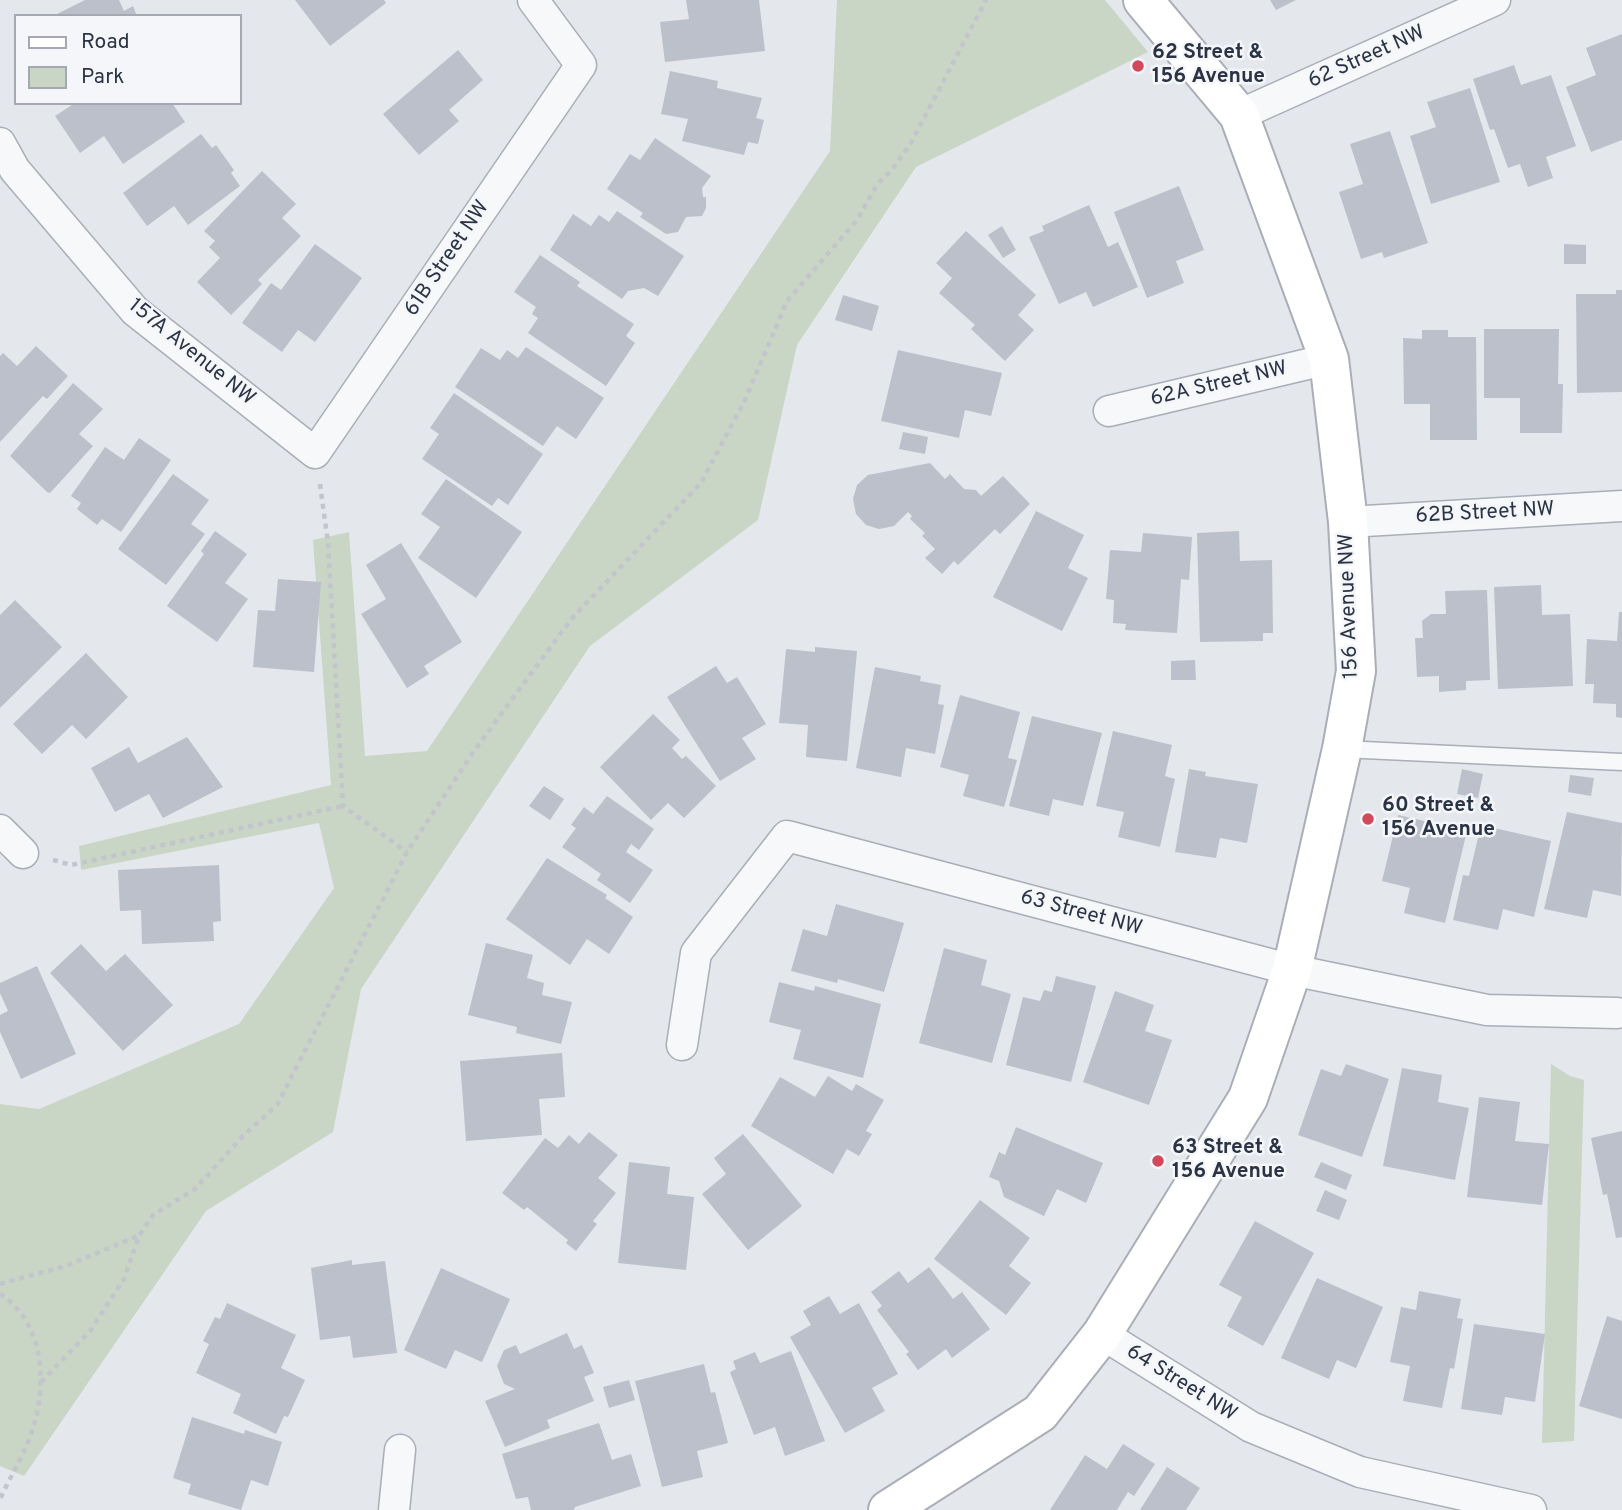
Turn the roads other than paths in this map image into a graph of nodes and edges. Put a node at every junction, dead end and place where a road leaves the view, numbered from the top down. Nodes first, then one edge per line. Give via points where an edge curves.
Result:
1 (534, 0) edge
2 (1143, 0) edge
3 (1495, 0) edge
4 (1239, 115) junction
5 (0, 143) edge
6 (1329, 359) junction
7 (1108, 411) dead end
8 (316, 453) joint
9 (1622, 506) edge
10 (1348, 522) junction
11 (1342, 748) junction
12 (1622, 762) edge
13 (0, 830) edge
14 (23, 853) road end
15 (1292, 970) junction
16 (1617, 1013) dead end
17 (682, 1045) dead end
18 (1102, 1334) junction
19 (400, 1450) dead end
20 (394, 1510) edge
21 (888, 1510) edge
22 (1531, 1510) edge

1 - 8 street, 61B Street NW via 581,65
2 - 4 street, 156 Avenue NW
3 - 4 street, 62 Street NW
4 - 6 street, 156 Avenue NW
5 - 8 street, 157A Avenue NW via 15,170 135,311
6 - 7 street, 62A Street NW
6 - 10 street, 156 Avenue NW
9 - 10 street, 62B Street NW
10 - 11 street, 156 Avenue NW via 1356,671
11 - 12 lane
11 - 15 street, 156 Avenue NW
13 - 14 street
15 - 16 street, 63 Street NW via 1487,1010
15 - 17 street, 63 Street NW via 787,836 696,953
15 - 18 street, 156 Avenue NW via 1248,1098
18 - 21 street, 64 Street NW via 1040,1413
18 - 22 street, 64 Street NW via 1251,1427 1360,1472
19 - 20 street

